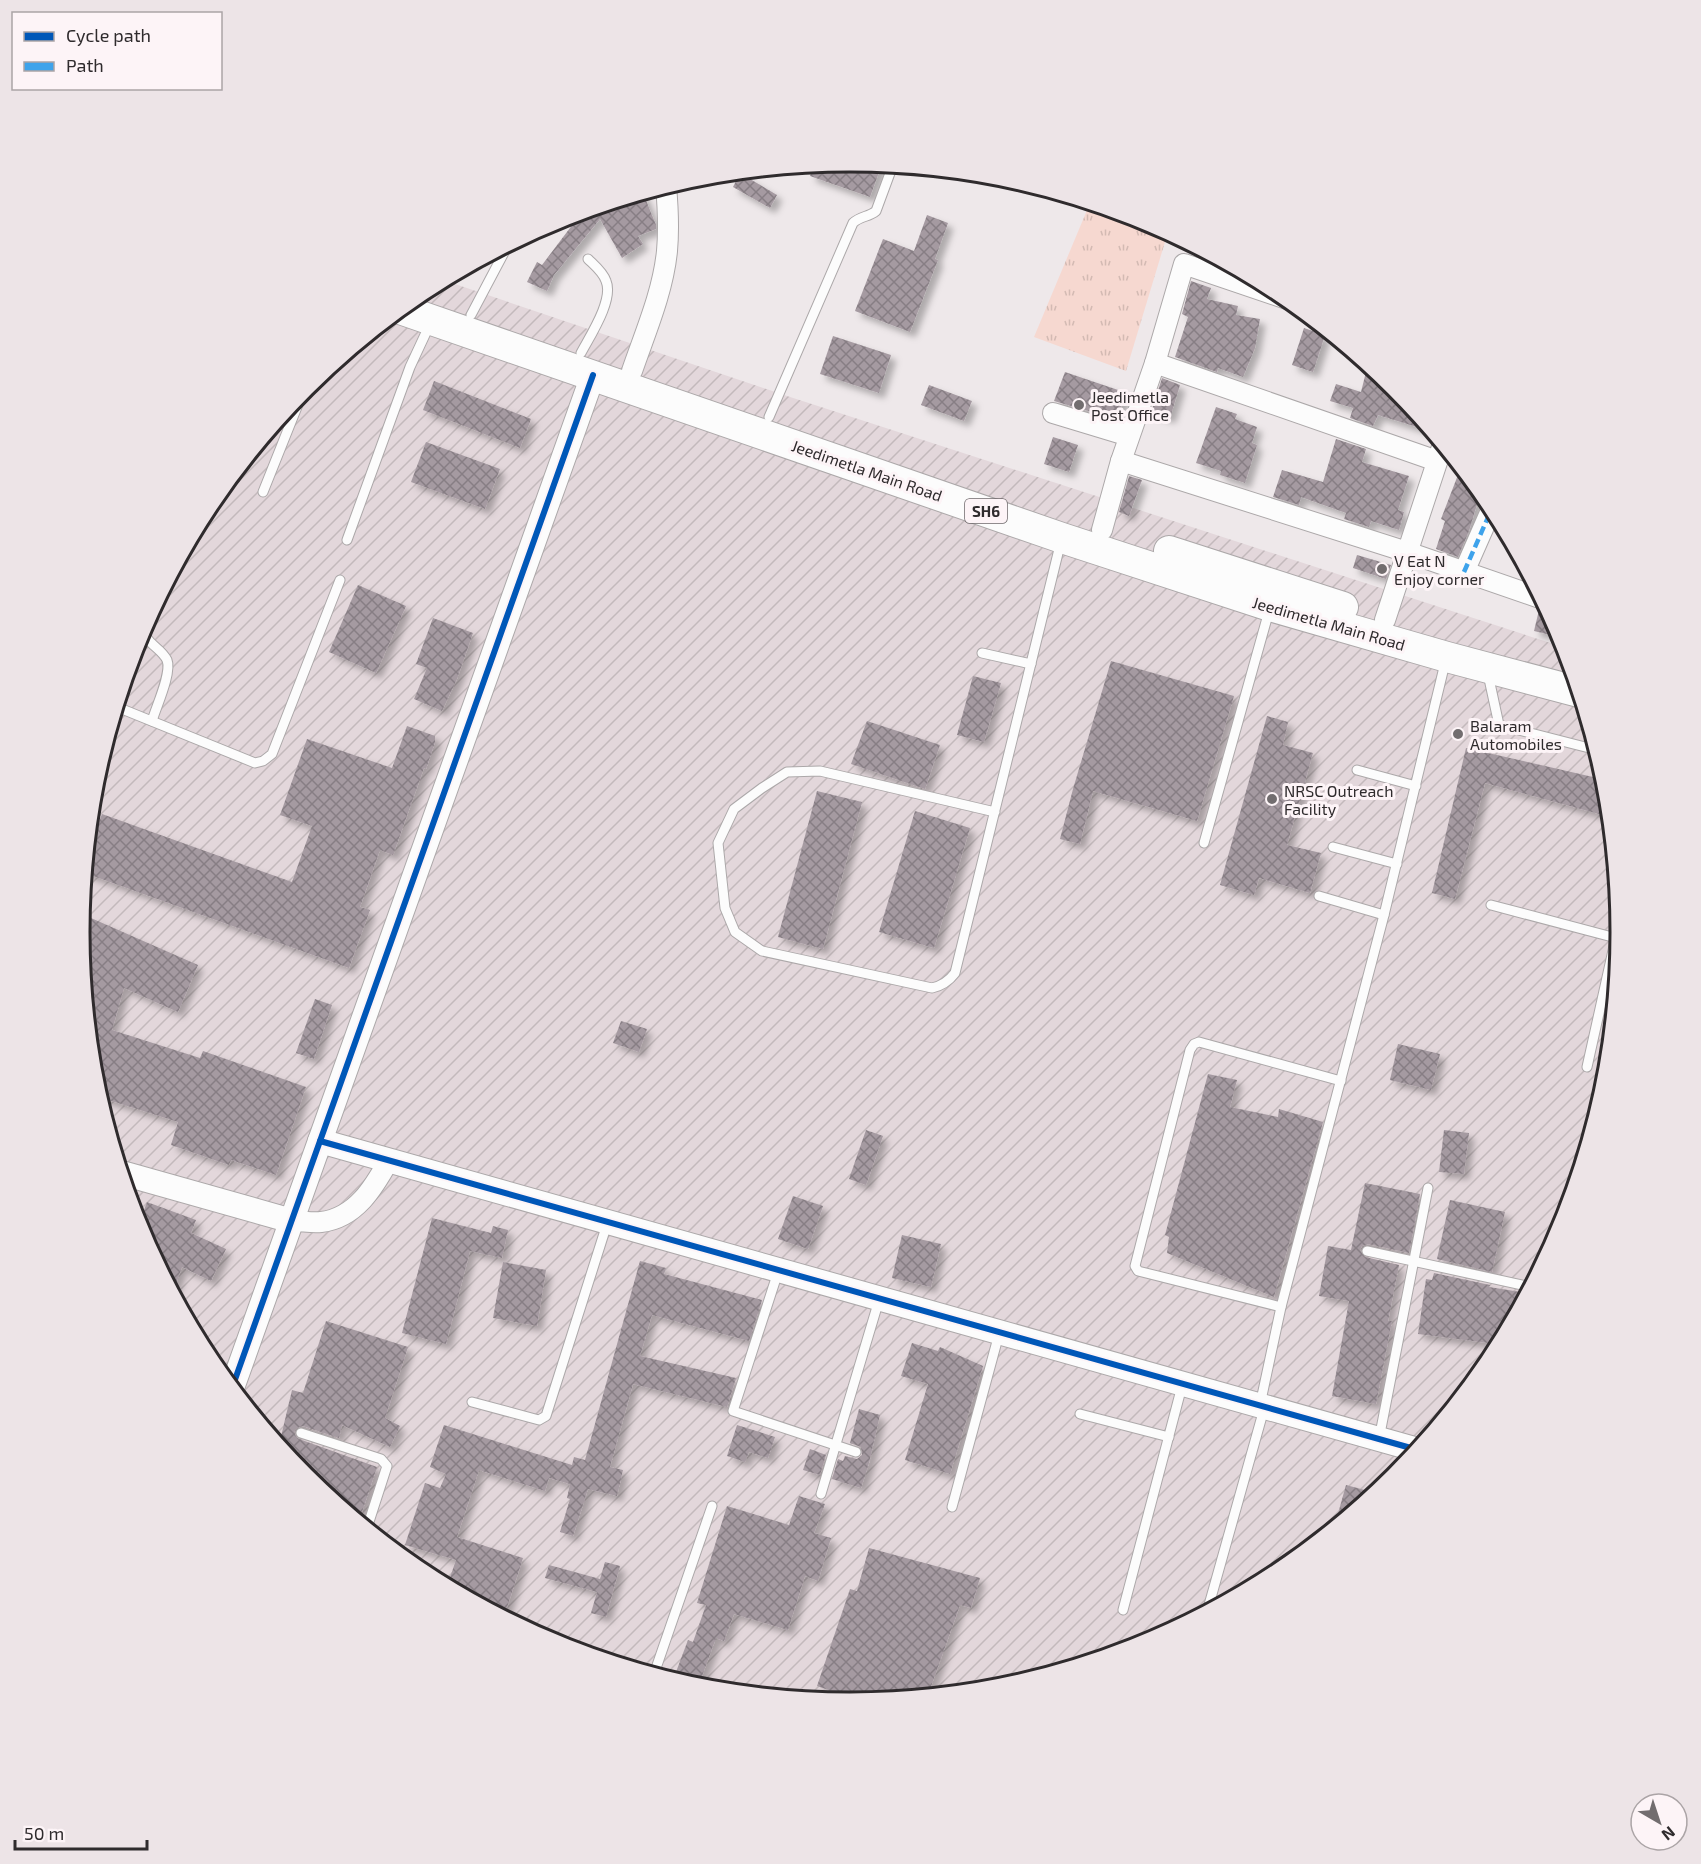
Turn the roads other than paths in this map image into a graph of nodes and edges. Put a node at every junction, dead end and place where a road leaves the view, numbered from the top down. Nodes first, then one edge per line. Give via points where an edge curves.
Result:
1 (889, 173) edge
2 (666, 194) edge
3 (502, 256) edge
4 (588, 259) dead end
5 (1254, 288) edge
6 (424, 308) edge
7 (471, 315) junction
8 (1155, 363) junction
9 (587, 364) junction
10 (632, 371) junction
11 (1053, 413) dead end
12 (294, 415) edge
13 (769, 417) junction
14 (1129, 436) junction
15 (1435, 446) edge
16 (1440, 452) edge
17 (1121, 461) junction
18 (263, 492) dead end
19 (1488, 517) edge
20 (1102, 530) junction
21 (1062, 538) junction
22 (347, 540) dead end
23 (1407, 552) junction
24 (1464, 572) junction
25 (340, 580) dead end
26 (1533, 595) edge
27 (1270, 606) junction
28 (1385, 620) junction
29 (148, 640) edge
30 (982, 653) dead end
31 (1447, 657) junction
32 (1031, 664) junction
33 (1487, 668) junction
34 (1564, 668) edge
35 (1572, 690) edge
36 (124, 710) edge
37 (152, 721) junction
38 (1588, 748) edge
39 (1358, 770) dead end
40 (1416, 786) junction
41 (995, 812) junction
42 (1204, 843) dead end
43 (1333, 847) dead end
44 (1397, 864) junction
45 (1319, 896) dead end
46 (1491, 905) dead end
47 (1384, 915) junction
48 (1611, 937) edge
49 (1610, 966) edge
50 (1587, 1067) dead end
51 (1341, 1081) junction
52 (320, 1141) junction
53 (388, 1160) junction
54 (130, 1175) edge
55 (1428, 1188) dead end
56 (292, 1221) junction
57 (608, 1221) junction
58 (1367, 1251) dead end
59 (1414, 1262) junction
60 (779, 1270) junction
61 (1524, 1285) edge
62 (879, 1298) junction
63 (1281, 1307) junction
64 (999, 1332) junction
65 (235, 1379) edge
66 (1183, 1383) junction
67 (472, 1402) dead end
68 (1262, 1406) junction
69 (1080, 1414) dead end
70 (301, 1433) dead end
71 (1169, 1437) junction
72 (1379, 1439) junction
73 (835, 1445) junction
74 (1409, 1447) edge
75 (856, 1452) dead end
76 (821, 1494) dead end
77 (712, 1506) dead end
78 (952, 1507) dead end
79 (369, 1520) edge
80 (1210, 1602) edge
81 (1123, 1610) dead end
82 (656, 1668) edge

1 - 13 lane via 876,211 853,223
2 - 10 street via 667,253 659,291
3 - 7 lane
4 - 9 lane via 607,281 608,294
5 - 8 street via 1184,264
6 - 7 main road, Jeedimetla Main Road / SH6
6 - 9 main road, Jeedimetla Main Road / SH6
6 - 22 lane via 410,367
7 - 9 main road, Jeedimetla Main Road / SH6
8 - 14 street
8 - 15 street
9 - 10 main road, Jeedimetla Main Road / SH6
9 - 21 main road, Jeedimetla Main Road / SH6
9 - 52 street
10 - 13 main road, Jeedimetla Main Road / SH6
11 - 14 street
12 - 18 lane
13 - 20 main road, Jeedimetla Main Road / SH6
14 - 17 street
16 - 23 street
17 - 20 street
17 - 23 street
19 - 24 street
20 - 28 main road, Jeedimetla Main Road / SH6
21 - 27 main road, Jeedimetla Main Road / SH6
21 - 32 lane
23 - 24 street
23 - 28 street
24 - 26 street
25 - 37 lane via 272,754 263,761 255,763
27 - 31 main road, Jeedimetla Main Road / SH6
27 - 42 lane
28 - 34 main road, Jeedimetla Main Road / SH6
29 - 37 lane via 167,661 168,671
30 - 32 lane
31 - 33 main road, Jeedimetla Main Road / SH6
31 - 40 lane
32 - 41 lane
33 - 35 main road, Jeedimetla Main Road / SH6
33 - 38 lane via 1499,725
36 - 37 lane
39 - 40 lane
40 - 44 lane
41 - 41 lane via 820,771 787,772 734,809 718,843 725,908 735,932 762,951 938,987 955,973
43 - 44 lane
44 - 47 lane
45 - 47 lane
46 - 48 lane
47 - 51 lane
49 - 50 lane
51 - 63 lane
51 - 63 lane via 1199,1042 1190,1050 1136,1269
52 - 53 street
52 - 56 street
53 - 56 street via 372,1190 341,1216 322,1222
53 - 57 street
54 - 56 street
55 - 59 lane
56 - 65 street
57 - 60 street
57 - 67 lane via 546,1416 539,1420
58 - 59 lane
59 - 61 lane
59 - 72 lane
60 - 62 street
60 - 73 lane via 733,1411
62 - 64 street
62 - 73 lane
63 - 68 lane
64 - 66 street
64 - 78 lane
66 - 68 street
66 - 71 lane
68 - 72 street
68 - 80 lane
69 - 71 lane
70 - 79 lane via 381,1459 387,1466
71 - 81 lane
72 - 74 street
73 - 75 lane
73 - 76 lane
77 - 82 lane

